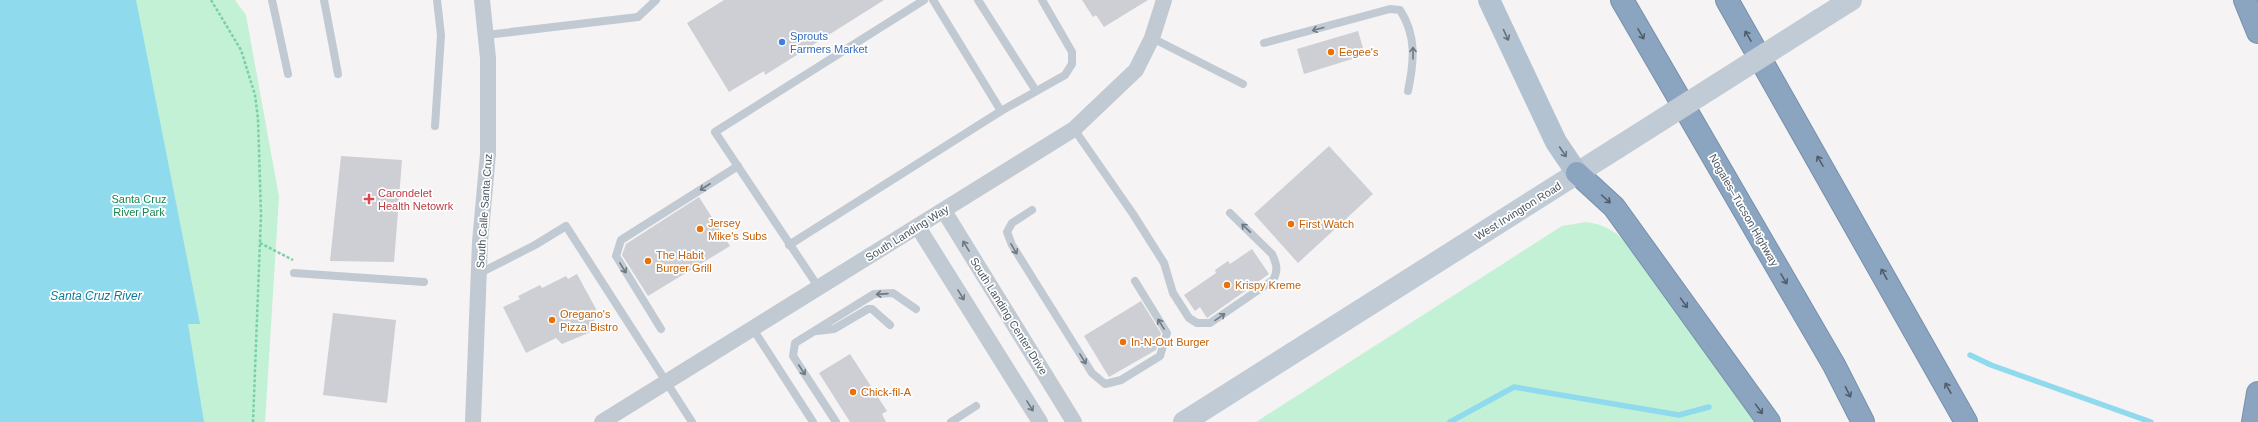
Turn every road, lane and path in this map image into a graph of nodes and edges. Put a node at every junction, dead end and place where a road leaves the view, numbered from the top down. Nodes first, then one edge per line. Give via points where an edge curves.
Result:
1 (211, 0) edge
2 (272, 0) edge
3 (324, 0) edge
4 (438, 0) edge
5 (482, 0) edge
6 (656, 0) edge
7 (924, 0) edge
8 (933, 0) edge
9 (978, 0) edge
10 (1042, 0) edge
11 (1164, 0) edge
12 (1490, 0) edge
13 (1622, 0) edge
14 (1727, 0) edge
15 (1851, 0) edge
16 (2245, 0) edge
17 (2258, 32) edge
18 (486, 35) junction
19 (1152, 38) junction
20 (1264, 43) dead end
21 (288, 74) dead end
22 (338, 74) dead end
23 (1244, 84) dead end
24 (1036, 91) junction
25 (1408, 91) dead end
26 (1002, 110) junction
27 (435, 126) dead end
28 (1074, 129) junction
29 (738, 166) junction
30 (1577, 173) junction
31 (1032, 210) dead end
32 (944, 211) junction
33 (1230, 213) dead end
34 (918, 227) junction
35 (260, 243) junction
36 (790, 245) junction
37 (294, 261) dead end
38 (294, 273) dead end
39 (480, 273) junction
40 (1135, 281) dead end
41 (424, 282) dead end
42 (819, 288) junction
43 (916, 309) dead end
44 (890, 325) dead end
45 (753, 328) junction
46 (661, 329) dead end
47 (815, 331) junction
48 (666, 383) junction
49 (2258, 393) edge
50 (976, 406) dead end
51 (253, 422) edge
52 (473, 422) edge
53 (602, 422) edge
54 (692, 422) edge
55 (813, 422) edge
56 (836, 422) edge
57 (951, 422) edge
58 (1040, 422) edge
59 (1074, 422) edge
60 (1184, 422) edge
61 (1769, 422) edge
62 (1864, 422) edge
63 (1966, 422) edge
64 (2253, 422) edge

1 - 35 path via 241,50 255,95 260,183
2 - 21 lane
3 - 22 lane
4 - 27 lane via 441,36
5 - 18 street, South Calle Santa Cruz
6 - 18 lane via 638,16
7 - 29 lane via 715,132
8 - 26 lane
9 - 24 lane
10 - 24 lane via 1072,52 1072,64 1065,75
11 - 19 street, South Landing Way
12 -> 30 main road via 1556,142
13 -> 62 highway, Nogales–Tucson Highway via 1834,365
63 -> 14 highway
15 - 30 main road, West Irvington Road, bridge
16 - 17 highway
18 - 39 street, South Calle Santa Cruz via 488,154
19 - 23 lane
19 - 28 street, South Landing Way via 1136,70
25 -> 20 lane via 1414,65 1413,45 1406,20 1400,10 1390,9
24 - 26 lane
26 - 36 lane
28 - 32 street, South Landing Way
28 -> 33 lane via 1164,263 1173,293 1189,318 1197,323 1210,324 1273,280 1277,274 1272,254
29 - 36 lane
29 -> 46 lane via 621,240 616,256
30 - 60 main road, West Irvington Road
30 -> 61 highway via 1614,207
31 -> 40 lane via 1012,222 1007,232 1012,245 1092,373 1104,384 1121,380 1160,356 1165,344 1167,333
32 - 34 street, South Landing Way
59 -> 32 street, South Landing Center Drive
34 - 42 street, South Landing Way
34 -> 58 street
35 - 37 path
35 - 51 path
36 - 42 lane
38 - 41 lane
39 - 48 lane via 566,226
39 - 52 street, South Calle Santa Cruz
42 - 45 street, South Landing Way
43 -> 47 lane via 892,293 874,294
44 - 47 lane via 872,309 868,309 834,329
45 - 48 street, South Landing Way
45 - 55 lane
47 -> 56 lane via 795,343 793,356
48 - 53 street, South Landing Way
48 - 54 lane
49 - 64 highway
50 - 57 lane

